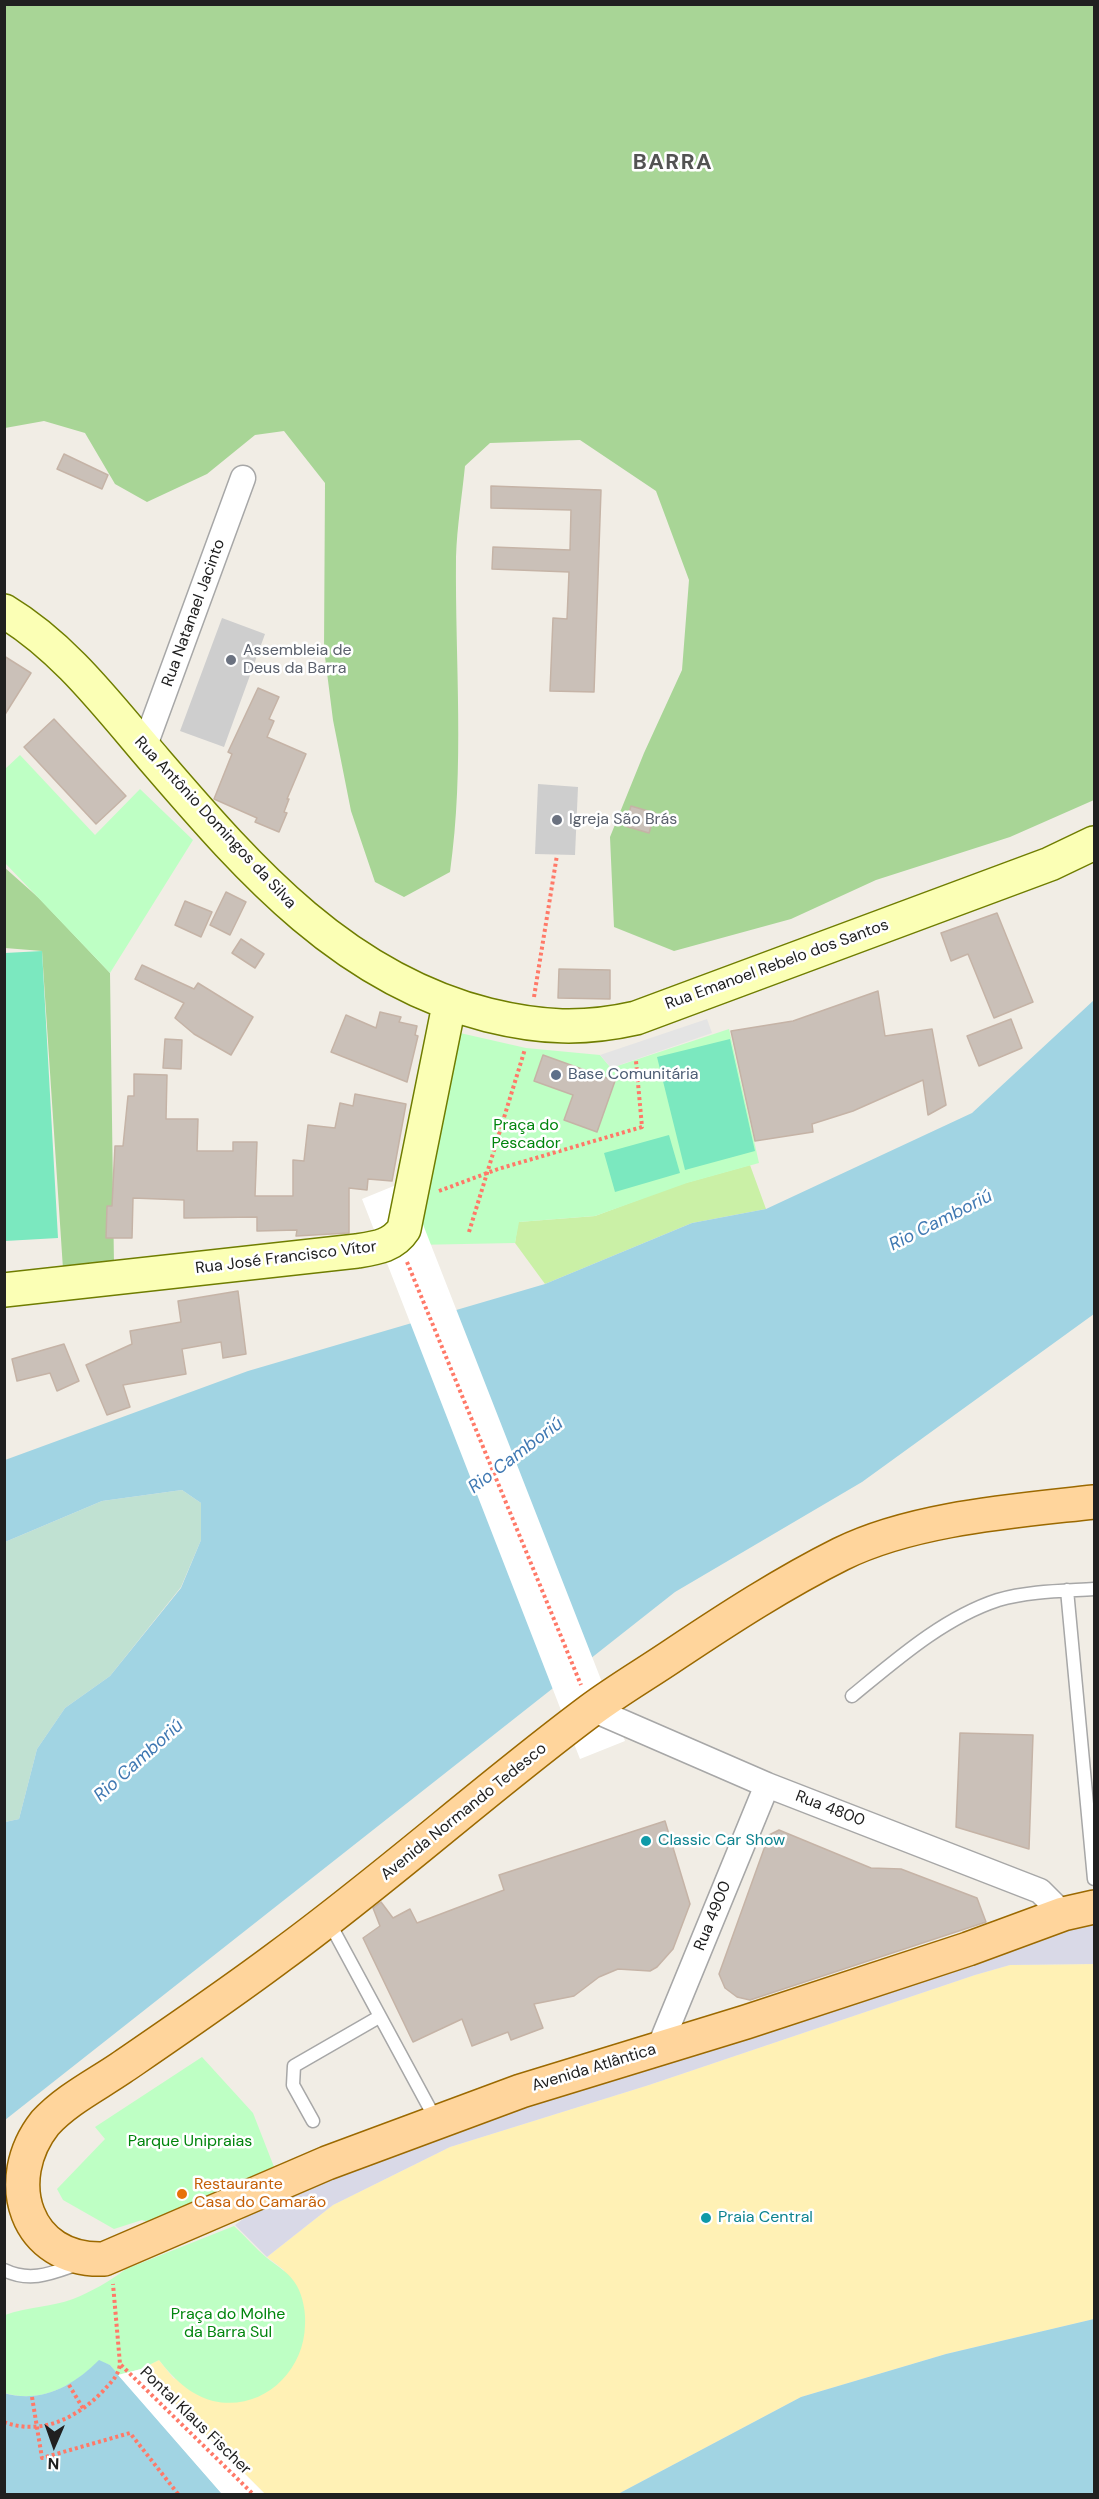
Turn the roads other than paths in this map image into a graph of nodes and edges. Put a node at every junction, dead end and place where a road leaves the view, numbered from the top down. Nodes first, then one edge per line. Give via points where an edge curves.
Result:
1 (243, 478) dead end
2 (4, 611) edge
3 (144, 748) junction
4 (1095, 843) edge
5 (449, 1005) junction
6 (4, 1290) edge
7 (1095, 1502) edge
8 (1095, 1589) edge
9 (1067, 1590) junction
10 (852, 1696) dead end
11 (588, 1700) junction
12 (767, 1785) junction
13 (1095, 1879) edge
14 (1095, 1907) edge
15 (1063, 1914) junction
16 (329, 1921) junction
17 (379, 2016) junction
18 (659, 2048) junction
19 (313, 2121) dead end
20 (436, 2121) junction
21 (97, 2259) junction
22 (4, 2270) edge

1 - 3 street, Rua Natanael Jacinto
2 - 3 main road, Rua Antônio Domingos da Silva via 41,636 72,665
3 - 5 main road, Rua Antônio Domingos da Silva via 290,906 368,965
4 - 5 main road, Rua Emanoel Rebelo dos Santos via 1050,864 636,1018 528,1036
5 - 6 main road, Rua José Francisco Vítor via 410,1202 398,1239 381,1247
7 - 11 main road, Avenida Normando Tedesco via 931,1525 846,1551
8 - 9 lane
9 - 10 lane via 998,1600 954,1620 903,1654
9 - 13 lane
11 - 12 street, Rua 4800
11 - 16 main road, Avenida Normando Tedesco
12 - 15 street, Rua 4800 via 1040,1891
12 - 18 street, Rua 4900
14 - 15 main road, Avenida Atlântica
15 - 18 main road, Avenida Atlântica via 968,1949
16 - 17 lane
16 - 21 main road, Avenida Normando Tedesco via 58,2111 31,2142 15,2180 22,2204 37,2231 54,2247
17 - 19 lane via 294,2066 293,2085
17 - 20 lane
18 - 20 main road, Avenida Atlântica
20 - 21 main road, Avenida Atlântica
21 - 22 lane via 34,2278 18,2277

